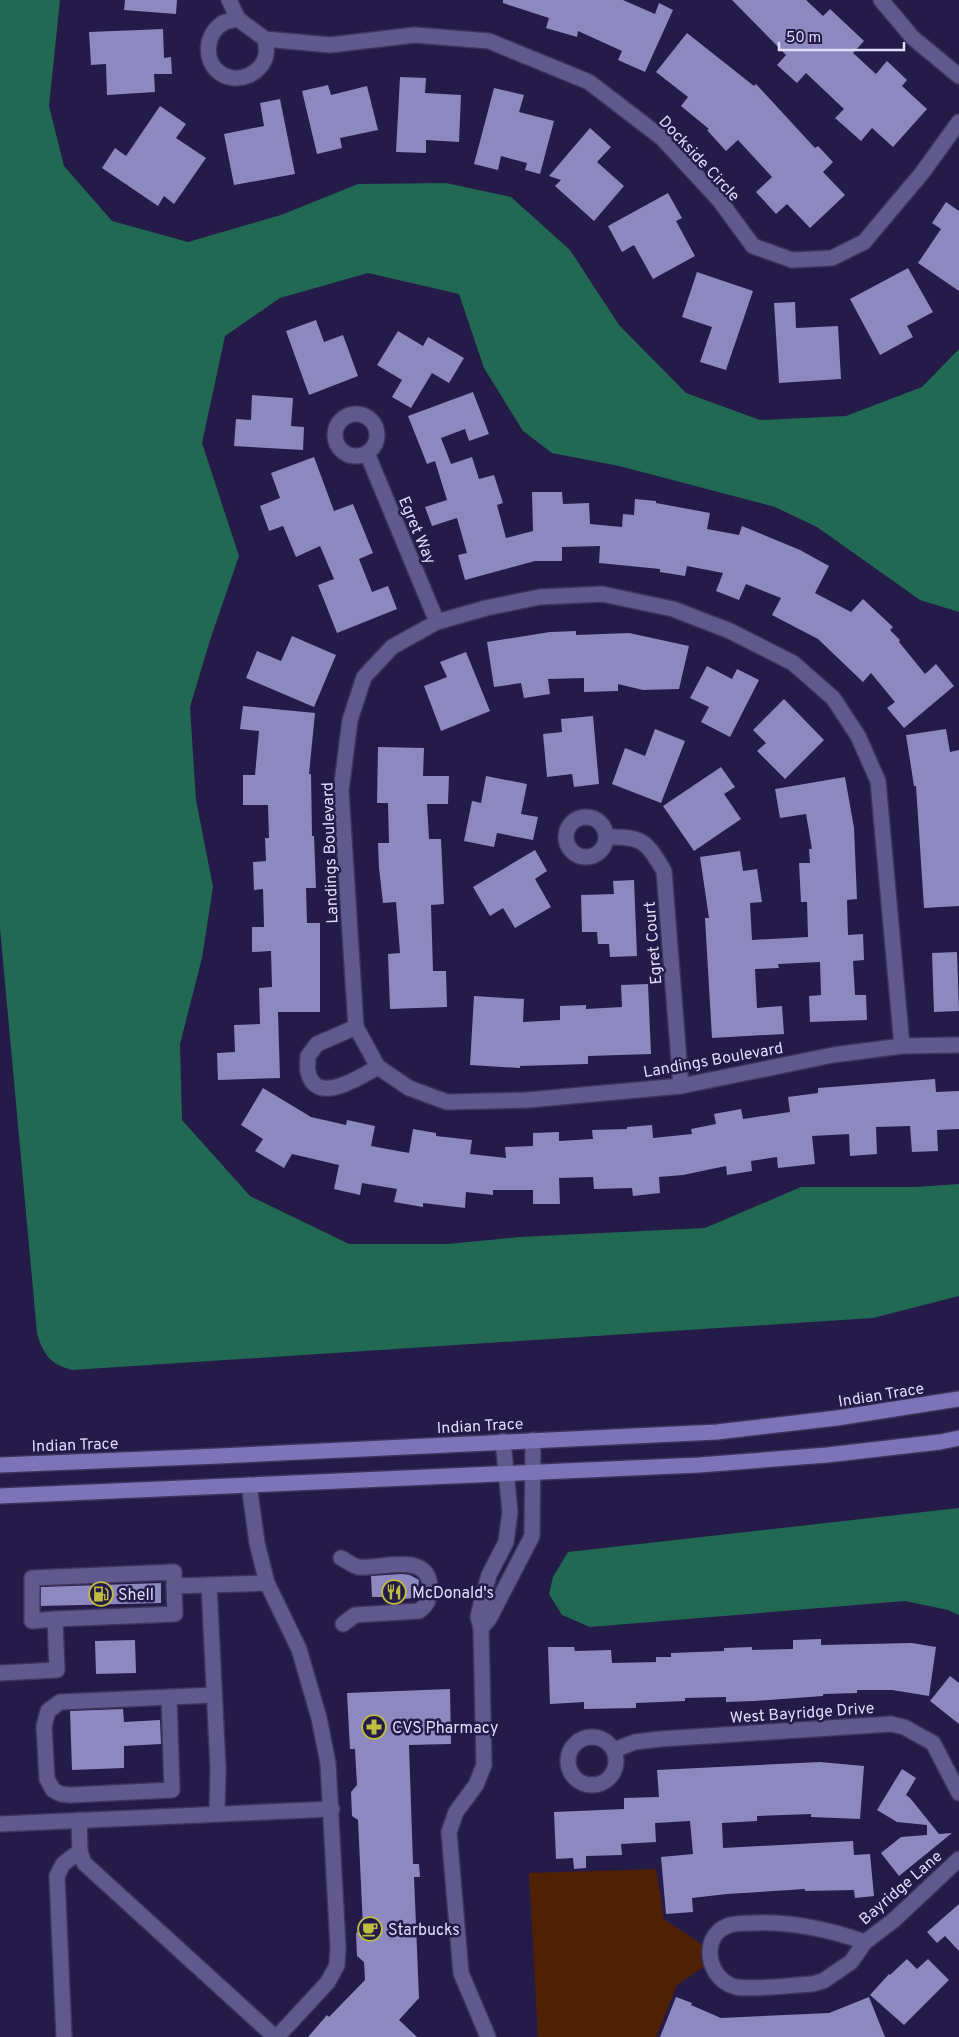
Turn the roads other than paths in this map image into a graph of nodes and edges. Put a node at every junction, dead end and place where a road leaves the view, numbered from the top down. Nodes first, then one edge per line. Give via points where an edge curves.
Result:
1 (229, 0) edge
2 (882, 0) edge
3 (238, 19) junction
4 (265, 39) junction
5 (959, 76) edge
6 (959, 122) edge
7 (367, 453) dead end
8 (437, 622) junction
9 (606, 837) dead end
10 (356, 1026) junction
11 (959, 1045) edge
12 (902, 1046) junction
13 (378, 1067) junction
14 (681, 1086) junction
15 (959, 1400) edge
16 (959, 1438) edge
17 (532, 1440) junction
18 (503, 1441) junction
19 (0, 1465) edge
20 (533, 1472) junction
21 (506, 1474) junction
22 (249, 1485) junction
23 (0, 1496) edge
24 (341, 1558) dead end
25 (267, 1583) junction
26 (208, 1585) junction
27 (174, 1586) junction
28 (55, 1619) junction
29 (343, 1624) dead end
30 (482, 1628) junction
31 (0, 1673) edge
32 (214, 1695) junction
33 (169, 1697) junction
34 (614, 1750) dead end
35 (959, 1793) edge
36 (332, 1809) junction
37 (217, 1814) junction
38 (79, 1820) junction
39 (0, 1824) edge
40 (80, 1852) junction
41 (959, 1859) edge
42 (865, 1942) junction
43 (64, 2037) edge
44 (276, 2037) edge
45 (488, 2037) edge

1 - 3 street
2 - 5 street via 914,38
3 - 4 street
3 - 4 street via 223,23 213,33 208,47 210,62 220,73 234,78 248,76 260,68 266,54
4 - 6 street, Dockside Circle via 330,44 415,35 489,42 589,82 662,138 720,201 753,246 792,260 832,258 864,242 922,173
7 - 8 street, Egret Way
8 - 10 street, Landings Boulevard via 392,647 364,677 350,720 341,791
8 - 12 street, Landings Boulevard via 540,597 602,594 673,609 730,631 793,663 833,698 858,736 878,781
9 - 14 street, Egret Court via 627,837 648,845 664,871
10 - 13 street, Landings Boulevard
10 - 13 street via 317,1044 308,1056 308,1072 313,1083 324,1089 339,1088
11 - 12 street, Landings Boulevard
12 - 14 street, Landings Boulevard via 833,1055
13 - 14 street, Landings Boulevard via 409,1088 447,1102 527,1100
15 - 17 main road, Indian Trace via 717,1432
16 - 20 main road via 827,1455
17 - 18 main road, Indian Trace
17 - 20 street
18 - 19 main road, Indian Trace
18 - 21 street
20 - 21 main road
20 - 30 street via 532,1536
21 - 22 main road
21 - 30 street via 510,1512 506,1542 489,1575 478,1617
22 - 23 main road
22 - 25 street via 257,1543
24 - 29 street via 357,1567 416,1564 424,1570 430,1586 426,1605 419,1611 355,1615
25 - 26 street
25 - 36 street via 299,1649 306,1671 328,1764
26 - 27 street
26 - 32 street
27 - 28 street via 175,1614
27 - 28 street via 174,1572 32,1578 32,1621
28 - 31 street via 56,1670
30 - 45 street via 484,1765 476,1785 456,1812 449,1832 461,1973
32 - 33 street
32 - 37 street
33 - 33 street via 172,1790 70,1795 53,1790 47,1779 44,1726 48,1711 60,1702
34 - 35 street, West Bayridge Drive via 635,1742 660,1739 891,1724 904,1727 933,1743
36 - 37 street
36 - 44 street via 337,1965 328,1982
37 - 38 street
38 - 39 street
38 - 40 street
40 - 43 street via 63,1864 57,1876
40 - 44 street via 84,1863
41 - 42 street, Bayridge Lane via 894,1920
42 - 42 street, Bayridge Lane via 851,1962 837,1973 812,1984 736,1987 720,1979 711,1962 712,1941 728,1925 796,1924

